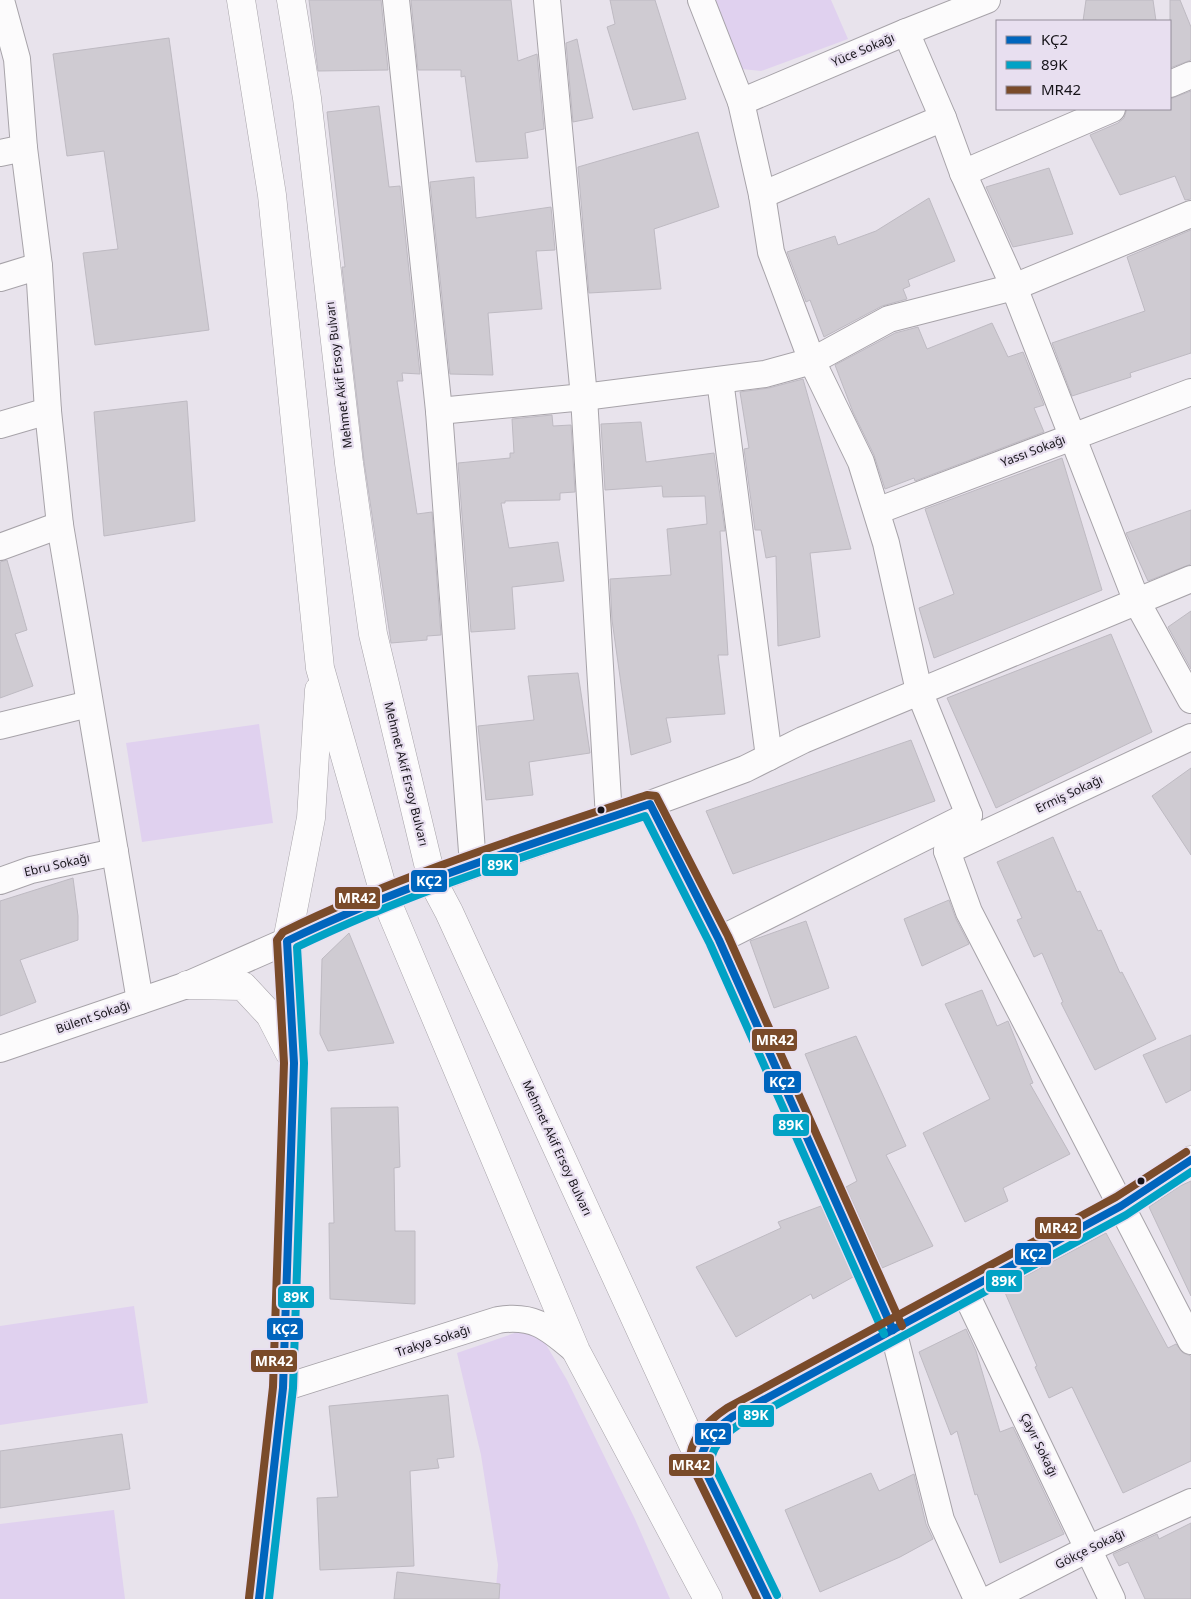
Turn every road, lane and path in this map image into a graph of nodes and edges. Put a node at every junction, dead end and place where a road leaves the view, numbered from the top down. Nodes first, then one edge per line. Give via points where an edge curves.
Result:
1 (241, 0) edge
2 (291, 0) edge
3 (396, 0) edge
4 (547, 0) edge
5 (700, 0) edge
6 (987, 0) edge
7 (8, 3) edge
8 (906, 32) junction
9 (1191, 75) edge
10 (1171, 84) edge
11 (741, 102) junction
12 (1110, 110) edge
13 (943, 118) junction
14 (12, 150) edge
15 (962, 172) junction
16 (762, 195) junction
17 (1191, 214) edge
18 (39, 266) junction
19 (0, 278) edge
20 (1014, 287) junction
21 (812, 361) junction
22 (720, 380) junction
23 (1191, 392) edge
24 (584, 398) junction
25 (439, 411) junction
26 (48, 412) junction
27 (0, 425) edge
28 (1073, 436) junction
29 (876, 511) junction
30 (60, 525) junction
31 (0, 547) edge
32 (1191, 579) edge
33 (1137, 602) junction
34 (320, 668) junction
35 (919, 691) junction
36 (1191, 700) edge
37 (89, 704) junction
38 (0, 726) edge
39 (1191, 737) edge
40 (769, 757) junction
41 (650, 804) junction
42 (969, 815) junction
43 (609, 818) junction
44 (947, 851) junction
45 (115, 852) junction
46 (473, 865) junction
47 (432, 880) junction
48 (0, 881) edge
49 (385, 897) junction
50 (719, 940) junction
51 (288, 941) junction
52 (187, 985) junction
53 (140, 1001) junction
54 (0, 1049) edge
55 (294, 1063) junction
56 (1191, 1160) edge
57 (1121, 1206) junction
58 (965, 1292) junction
59 (893, 1330) junction
60 (1191, 1341) edge
61 (576, 1351) junction
62 (284, 1388) junction
63 (700, 1460) junction
64 (1191, 1502) edge
65 (1088, 1549) junction
66 (259, 1599) edge
67 (708, 1599) edge
68 (768, 1599) edge
69 (977, 1599) edge
70 (990, 1599) edge
71 (1112, 1599) edge

1 - 34 main road via 272,195
2 - 47 main road, Mehmet Akif Ersoy Bulvarı via 307,98 349,463 373,634
3 - 25 street
4 - 24 street
5 - 11 street
6 - 8 street, Yüce Sokağı
7 - 14 street via 17,59
8 - 11 street, Yüce Sokağı
8 - 13 street
9 - 10 street
11 - 16 street
12 - 15 street
13 - 15 street
13 - 16 street
14 - 18 street
15 - 20 street
16 - 21 street via 771,252
17 - 20 street
18 - 19 street
18 - 26 street
20 - 21 street via 889,319
20 - 28 street
21 - 22 street via 765,374
21 - 29 street via 861,462
22 - 24 street
22 - 40 street
23 - 28 street, Yassı Sokağı
24 - 25 street
24 - 43 street
25 - 46 street
26 - 27 street
26 - 30 street
28 - 29 street, Yassı Sokağı
28 - 33 street
29 - 35 street
30 - 31 street
30 - 37 street
32 - 33 street, Bülent Sokağı
33 - 35 street, Bülent Sokağı
33 - 36 street
34 - 49 main road
34 - 51 main road via 311,818
35 - 40 street, Bülent Sokağı
35 - 42 street
37 - 38 street
37 - 45 street
39 - 44 street, Ermiş Sokağı
40 - 41 street, Bülent Sokağı
41 - 43 street, Bülent Sokağı
41 - 50 street
42 - 44 street
42 - 50 street
43 - 46 street, Bülent Sokağı
44 - 57 street via 969,912
45 - 48 street, Ebru Sokağı via 31,870
45 - 53 street
46 - 47 street, Bülent Sokağı
47 - 49 street, Bülent Sokağı
47 - 63 main road, Mehmet Akif Ersoy Bulvarı
49 - 51 street, Bülent Sokağı
49 - 61 main road
50 - 59 street
51 - 52 street, Bülent Sokağı
51 - 55 main road
52 - 53 street, Bülent Sokağı
52 - 55 main road via 243,986 270,1015
53 - 54 street, Bülent Sokağı
55 - 62 main road
56 - 57 main road
57 - 58 main road
57 - 60 street
58 - 59 main road
58 - 65 street, Çayır Sokağı
59 - 63 main road via 732,1417 714,1430 704,1445
59 - 69 street via 941,1520
61 - 62 street, Trakya Sokağı via 539,1322 512,1318
61 - 67 main road
62 - 66 main road
63 - 68 main road, Mehmet Akif Ersoy Bulvarı
64 - 65 street, Gökçe Sokağı
65 - 70 street, Gökçe Sokağı
65 - 71 street, Çayır Sokağı

